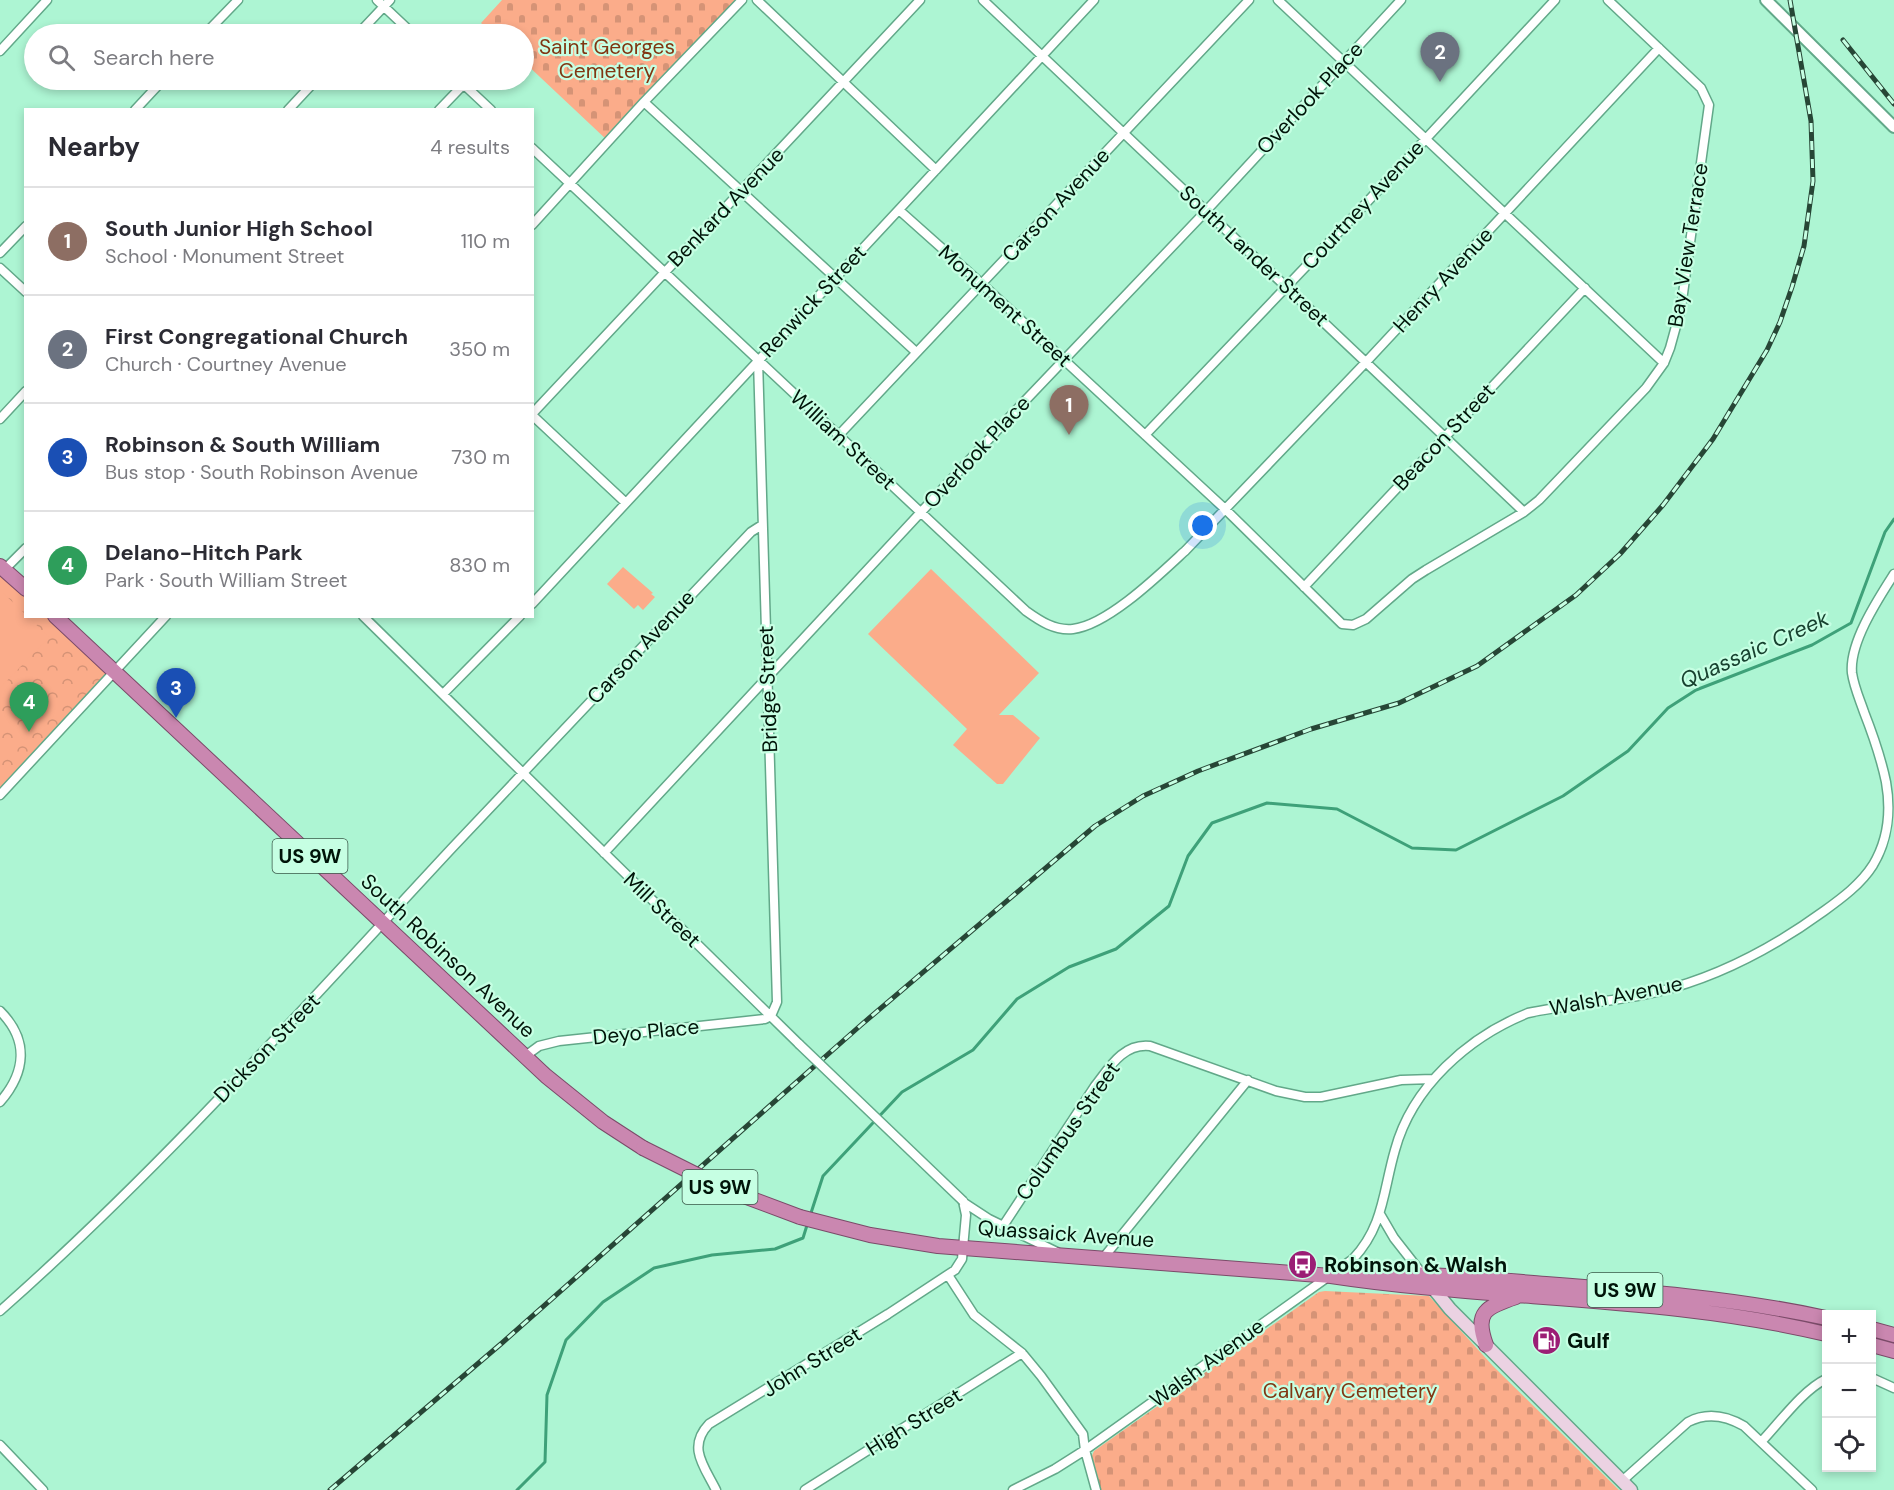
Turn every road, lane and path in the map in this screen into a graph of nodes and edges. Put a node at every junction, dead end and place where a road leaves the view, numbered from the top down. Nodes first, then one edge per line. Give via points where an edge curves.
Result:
1 (47, 0) edge
2 (238, 0) edge
3 (742, 0) edge
4 (757, 0) edge
5 (920, 0) edge
6 (983, 0) edge
7 (1094, 0) edge
8 (1249, 0) edge
9 (1278, 0) edge
10 (1401, 0) edge
11 (1555, 0) edge
12 (1608, 0) edge
13 (1766, 0) edge
14 (384, 2) edge
15 (25, 24) edge
16 (215, 24) edge
17 (366, 24) edge
18 (404, 24) edge
19 (24, 25) edge
20 (1659, 48) junction
21 (0, 51) edge
22 (1043, 56) junction
23 (1344, 61) junction
24 (843, 82) junction
25 (154, 90) edge
26 (307, 90) edge
27 (455, 90) edge
28 (470, 90) edge
29 (644, 102) junction
30 (137, 108) edge
31 (290, 108) edge
32 (441, 108) edge
33 (489, 108) edge
34 (1894, 128) edge
35 (1124, 133) junction
36 (1426, 138) junction
37 (534, 150) edge
38 (936, 170) junction
39 (571, 184) junction
40 (742, 191) junction
41 (899, 210) junction
42 (1206, 211) junction
43 (1505, 213) junction
44 (534, 223) edge
45 (24, 228) edge
46 (0, 253) edge
47 (0, 268) edge
48 (664, 272) junction
49 (835, 277) junction
50 (982, 284) junction
51 (1286, 287) junction
52 (1585, 288) junction
53 (24, 290) edge
54 (916, 352) junction
55 (758, 360) junction
56 (1064, 360) junction
57 (1367, 362) junction
58 (1664, 363) junction
59 (24, 393) edge
60 (534, 413) edge
61 (534, 417) edge
62 (0, 419) edge
63 (1145, 435) junction
64 (838, 436) junction
65 (1445, 436) junction
66 (626, 503) junction
67 (1225, 509) junction
68 (920, 512) junction
69 (1524, 512) junction
70 (762, 525) junction
71 (24, 551) edge
72 (2, 568) edge
73 (1894, 574) edge
74 (24, 587) edge
75 (1304, 587) junction
76 (534, 602) edge
77 (57, 618) edge
78 (164, 618) edge
79 (365, 618) edge
80 (518, 618) edge
81 (1345, 626) joint
82 (114, 671) junction
83 (768, 677) junction
84 (443, 694) junction
85 (523, 773) junction
86 (0, 795) edge
87 (604, 853) junction
88 (382, 925) junction
89 (0, 1011) edge
90 (771, 1017) junction
91 (524, 1057) junction
92 (1434, 1079) junction
93 (1248, 1080) junction
94 (0, 1102) edge
95 (963, 1201) junction
96 (1380, 1214) junction
97 (800, 1217) joint
98 (1003, 1226) junction
99 (963, 1248) junction
100 (1063, 1255) junction
101 (1104, 1257) junction
102 (948, 1275) junction
103 (1423, 1275) junction
104 (1331, 1276) junction
105 (1432, 1288) junction
106 (1523, 1295) junction
107 (0, 1311) edge
108 (1822, 1317) edge
109 (1876, 1330) edge
110 (1822, 1333) edge
111 (1894, 1335) edge
112 (1486, 1345) junction
113 (1876, 1346) edge
114 (1894, 1351) edge
115 (1022, 1353) junction
116 (1876, 1380) edge
117 (1822, 1382) edge
118 (1894, 1388) edge
119 (1762, 1441) junction
120 (0, 1445) edge
121 (1085, 1450) junction
122 (1622, 1481) junction
123 (43, 1490) edge
124 (716, 1490) edge
125 (805, 1490) edge
126 (1013, 1490) edge
127 (1096, 1490) edge
128 (1631, 1490) edge
129 (1812, 1490) edge

1 - 15 street
2 - 16 street
3 - 29 street
4 - 24 street
5 - 24 street, Benkard Avenue
6 - 22 street, South Lander Street
7 - 22 street, Renwick Street
8 - 35 street, Carson Avenue
9 - 23 street
10 - 23 street, Overlook Place
11 - 36 street, Courtney Avenue
12 - 20 street, Bay View Terrace
13 - 34 street
14 - 17 street
14 - 18 street
19 - 21 street
20 - 43 street, Henry Avenue
20 - 58 street, Bay View Terrace via 1701,88 1709,105 1680,308
22 - 35 street, South Lander Street
22 - 38 street, Renwick Street
23 - 36 street
23 - 42 street, Overlook Place
24 - 38 street
24 - 40 street, Benkard Avenue
25 - 30 street
26 - 31 street
27 - 32 street
28 - 33 street
29 - 39 street
29 - 40 street
35 - 42 street, South Lander Street
35 - 50 street, Carson Avenue
36 - 43 street
36 - 51 street, Courtney Avenue
37 - 39 street, William Street
38 - 41 street, Renwick Street
39 - 44 street
39 - 48 street, William Street
40 - 48 street, Benkard Avenue
40 - 49 street
41 - 49 street, Renwick Street
41 - 50 street, Monument Street
42 - 51 street, South Lander Street
42 - 56 street, Overlook Place
43 - 52 street
43 - 57 street, Henry Avenue
45 - 46 street
47 - 53 street
48 - 55 street, William Street
48 - 60 street, Benkard Avenue
49 - 54 street
49 - 55 street, Renwick Street
50 - 54 street, Carson Avenue
50 - 56 street, Monument Street
51 - 57 street, South Lander Street
51 - 63 street, Courtney Avenue
52 - 58 street
52 - 65 street, Beacon Street
54 - 64 street, Carson Avenue
55 - 64 street, William Street
55 - 66 street, Renwick Street
55 - 70 street, Bridge Street
56 - 63 street, Monument Street
56 - 68 street, Overlook Place
57 - 65 street, South Lander Street
57 - 67 street, Henry Avenue
58 - 69 street, Bay View Terrace via 1646,388
59 - 62 street
61 - 66 street
63 - 67 street, Monument Street
64 - 68 street, William Street
65 - 69 street, South Lander Street
65 - 75 street, Beacon Street
66 - 76 street, Renwick Street
67 - 68 street, William Street via 1152,581 1104,617 1072,629 1043,624 1026,611
67 - 75 street, Monument Street
68 - 83 street, Overlook Place
69 - 81 street, Bay View Terrace via 1426,570 1366,619
70 - 83 street, Bridge Street
70 - 85 street, Carson Avenue via 751,532
71 - 72 street
72 - 74 highway
73 - 92 street, Walsh Avenue via 1860,637 1852,664 1855,687 1886,782 1888,803 1885,837 1864,878 1784,938 1721,972 1656,993 1528,1013 1480,1039
75 - 81 street, Monument Street
77 - 82 highway, South Robinson Avenue / US 9W
78 - 82 street
79 - 84 street, Mill Street
80 - 84 street
82 - 86 street
82 - 88 highway, South Robinson Avenue / US 9W
83 - 87 street, Overlook Place
83 - 90 street, Bridge Street via 777,1002
84 - 85 street, Mill Street
85 - 87 street, Mill Street
85 - 88 street, Dickson Street
87 - 90 street, Mill Street
88 - 91 highway, South Robinson Avenue / US 9W
88 - 107 street, Dickson Street via 196,1121
89 - 94 street via 15,1030 22,1052 18,1075
90 - 91 street, Deyo Place via 559,1041 539,1046
90 - 95 street, Mill Street, bridge
91 - 97 highway, South Robinson Avenue / US 9W, bridge via 584,1108 643,1148 724,1189
92 - 93 street via 1401,1080 1321,1097 1276,1091
92 - 96 street, Walsh Avenue via 1401,1129
93 - 98 street, Columbus Street via 1150,1046 1132,1047 1121,1054 1100,1080
93 - 101 street
95 - 98 street, Columbus Street
95 - 99 street
96 - 103 street
96 - 104 street, Walsh Avenue via 1362,1250
97 - 99 highway, Quassaick Avenue / US 9W via 848,1230
98 - 100 street, Columbus Street
99 - 100 highway, Quassaick Avenue / US 9W
99 - 102 street, John Street via 959,1265
100 - 101 highway, Quassaick Avenue / US 9W
101 - 104 highway, Quassaick Avenue / US 9W
102 - 115 street via 974,1315
102 - 124 street, John Street via 709,1424 700,1433 697,1446
103 - 104 highway, Quassaick Avenue / US 9W
103 - 105 main road
103 - 108 highway, US 9W via 1686,1295
104 - 105 highway, Quassaick Avenue / US 9W
104 - 121 street, Walsh Avenue
105 - 106 highway, US 9W
105 - 112 main road
106 - 110 highway, US 9W via 1689,1310
106 - 112 highway via 1486,1310 1480,1324
109 - 111 highway
112 - 122 main road
113 - 114 highway
115 - 121 street via 1083,1434
115 - 125 street, High Street
116 - 118 street
117 - 119 street
119 - 122 street via 1735,1420 1716,1415 1697,1417
119 - 129 street
120 - 123 street
121 - 126 street, Walsh Avenue
121 - 127 street
122 - 128 main road

